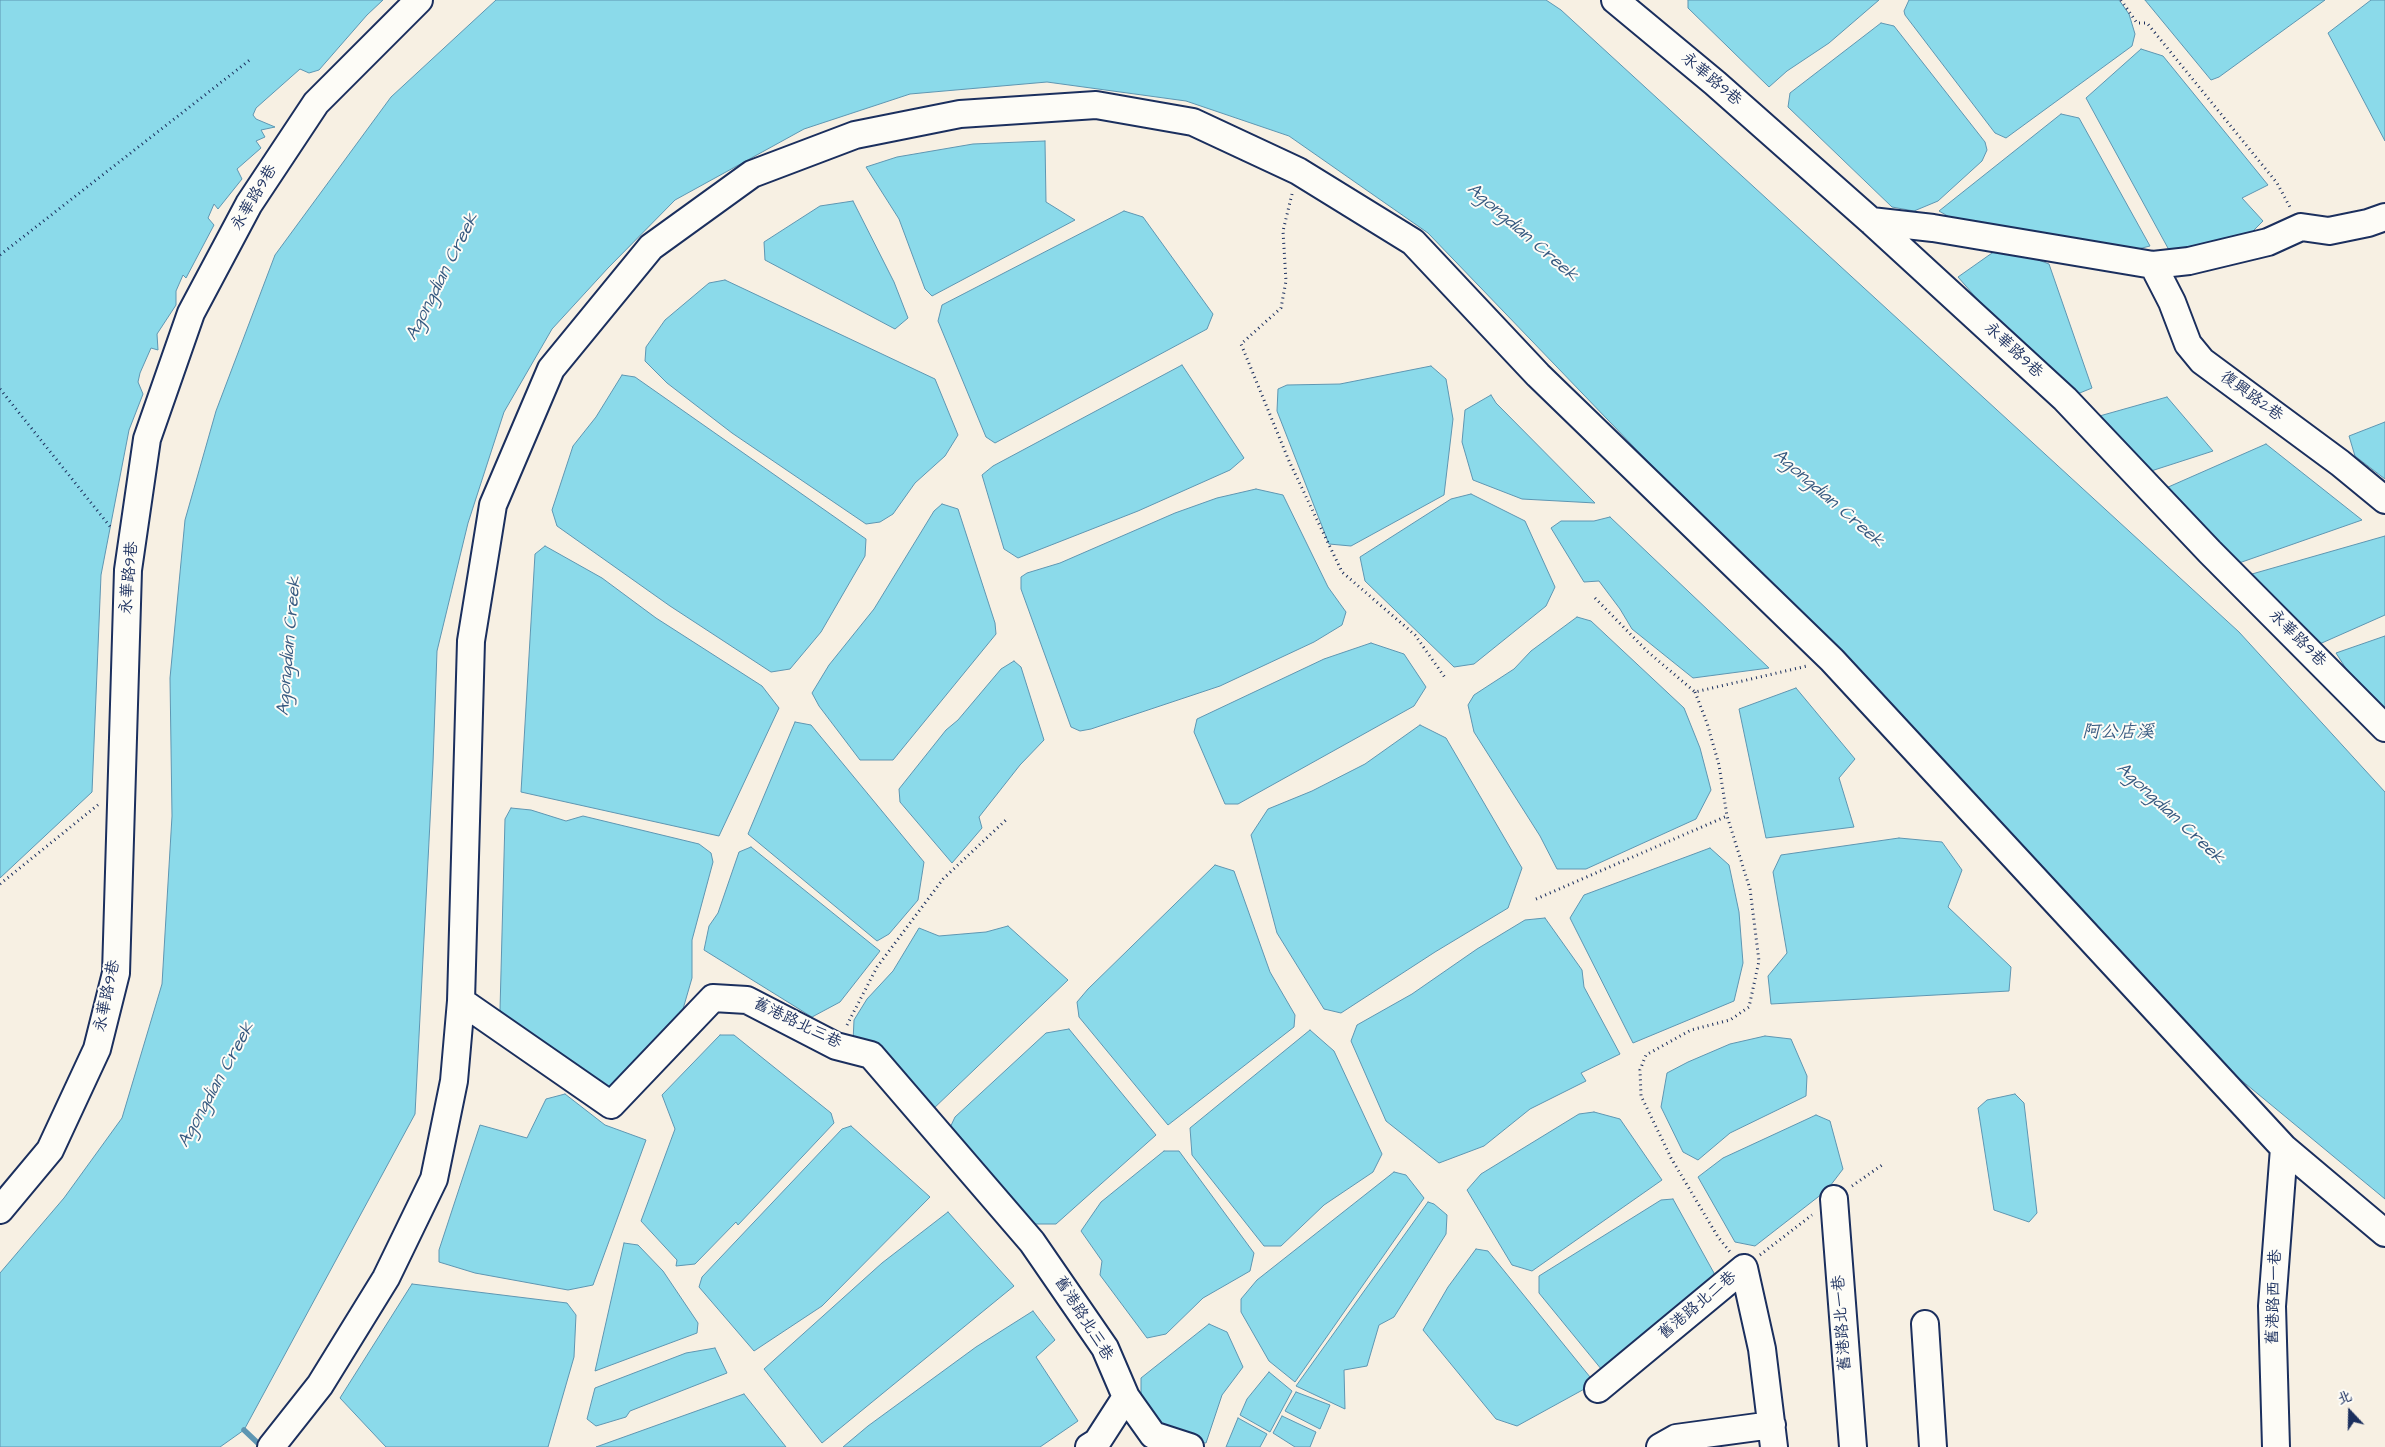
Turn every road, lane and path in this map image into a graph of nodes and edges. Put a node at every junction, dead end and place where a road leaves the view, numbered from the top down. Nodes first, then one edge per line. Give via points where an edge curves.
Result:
1 (419, 0) edge
2 (1615, 0) edge
3 (2121, 0) edge
4 (251, 59) dead end
5 (1298, 171) junction
6 (2385, 217) edge
7 (1871, 221) junction
8 (2301, 227) junction
9 (0, 255) edge
10 (2153, 265) junction
11 (0, 389) edge
12 (2385, 500) edge
13 (131, 552) junction
14 (1596, 598) dead end
15 (1832, 660) junction
16 (1446, 679) dead end
17 (1695, 692) junction
18 (2385, 728) edge
19 (122, 786) junction
20 (1727, 816) junction
21 (1008, 818) dead end
22 (0, 884) edge
23 (1536, 899) dead end
24 (461, 1001) junction
25 (836, 1046) junction
26 (2284, 1148) junction
27 (1882, 1165) dead end
28 (1834, 1199) junction
29 (0, 1210) edge
30 (2385, 1233) edge
31 (1744, 1268) junction
32 (1925, 1324) dead end
33 (1598, 1389) dead end
34 (1126, 1397) junction
35 (1773, 1436) edge
36 (275, 1441) edge
37 (1089, 1447) edge
38 (1190, 1447) edge
39 (1660, 1447) edge
40 (1853, 1447) edge
41 (1933, 1447) edge
42 (2276, 1447) edge

1 - 13 street, 永華路9巷 via 316,103 248,204 191,313 147,439
2 - 7 street, 永華路9巷 via 1715,83
3 - 8 path via 2137,23 2148,23 2277,183
4 - 9 path
5 - 15 street via 1413,242 1538,375
5 - 16 path via 1283,231 1286,281 1281,308 1241,344 1289,461 1342,572 1415,635
5 - 24 street via 1193,122 1096,105 960,114 855,135 752,174 651,247 551,369 492,505 471,641
6 - 8 street via 2329,231
7 - 10 street via 1933,228
7 - 18 street, 永華路9巷 via 2065,399 2210,552
8 - 10 street via 2261,244 2189,261
10 - 12 street, 復興路2巷 via 2188,344 2202,361
11 - 13 path
13 - 19 street, 永華路9巷
14 - 17 path via 1648,652
15 - 17 path
15 - 26 street
17 - 20 path via 1719,764
19 - 22 path
19 - 29 street, 永華路9巷 via 116,973 97,1049 50,1150
20 - 23 path
20 - 31 path via 1750,889 1759,961 1749,1007 1730,1020 1691,1030 1646,1055 1640,1070 1641,1096 1671,1158 1718,1238
21 - 25 path via 943,879 877,967
24 - 25 street, 舊港路北三巷 via 610,1105 713,998 746,1000
24 - 36 street via 454,1081 434,1179 386,1278 320,1385
25 - 34 street, 舊港路北三巷 via 871,1055 1032,1242 1105,1348
26 - 30 street
26 - 42 street, 舊港路西一巷 via 2272,1306
27 - 28 path
28 - 31 path
28 - 40 street, 舊港路北一巷
31 - 33 street, 舊港路北二巷
31 - 35 street, 舊港路北二巷 via 1762,1349
32 - 41 street
34 - 37 street via 1097,1442
34 - 38 street, 舊港路北三巷 via 1153,1435
35 - 39 street, 舊港路北二巷 via 1676,1438

